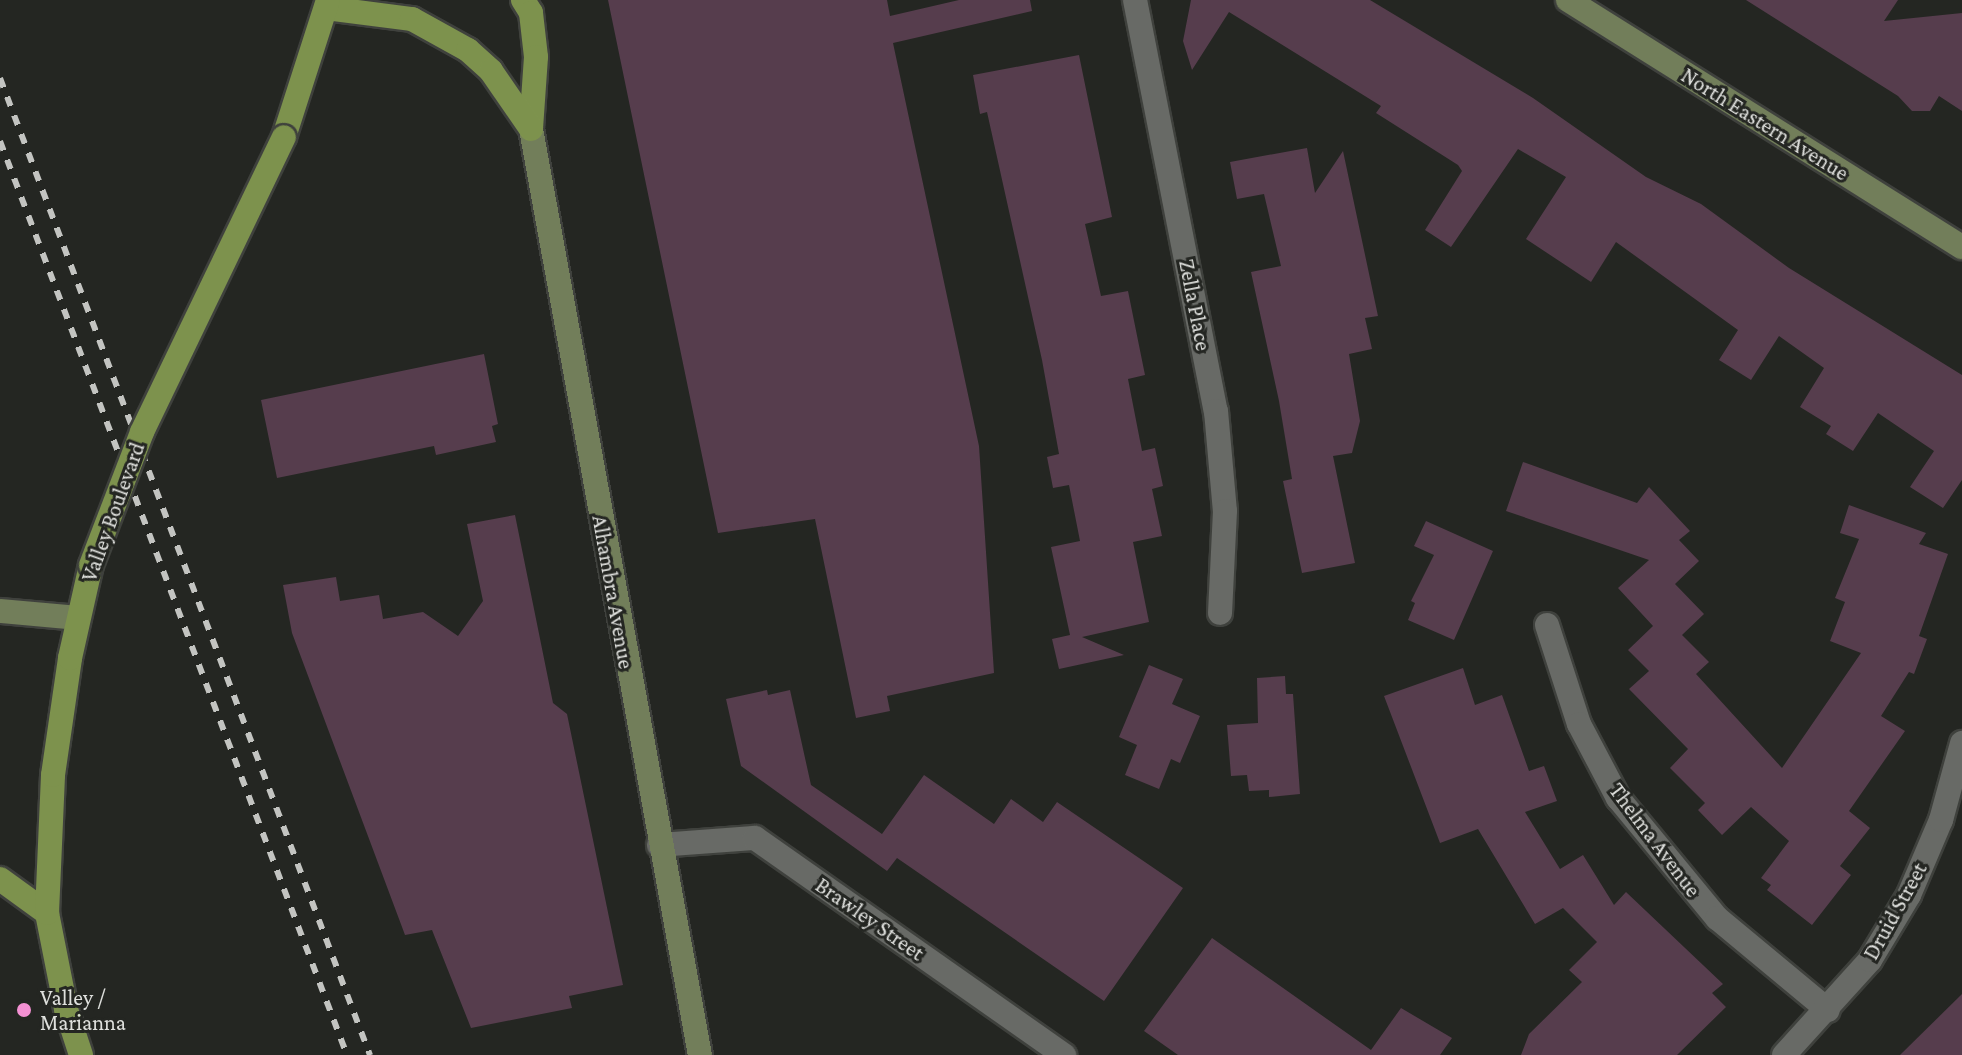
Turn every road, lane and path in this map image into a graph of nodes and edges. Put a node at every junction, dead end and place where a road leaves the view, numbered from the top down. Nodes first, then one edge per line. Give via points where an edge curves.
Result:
1 (523, 0) edge
2 (1135, 0) edge
3 (1568, 0) edge
4 (327, 4) edge
5 (531, 129) junction
6 (1962, 247) edge
7 (0, 611) edge
8 (1220, 613) dead end
9 (78, 618) junction
10 (1547, 625) dead end
11 (1962, 743) edge
12 (1952, 824) edge
13 (659, 845) junction
14 (0, 879) edge
15 (47, 913) junction
16 (1828, 1010) junction
17 (81, 1055) edge
18 (700, 1055) edge
19 (1064, 1055) edge
20 (1784, 1055) edge

1 - 5 main road via 531,13 536,57
2 - 8 street, Zella Place via 1216,411 1225,511
3 - 6 main road, North Eastern Avenue
4 - 5 main road via 412,19 468,50 491,71
4 - 9 main road, Valley Boulevard, bridge via 284,137 142,432 91,565
5 - 13 main road, Alhambra Avenue
7 - 9 main road
9 - 15 main road, Valley Boulevard via 53,775
10 - 16 street, Thelma Avenue via 1579,724 1618,798 1717,918
11 - 12 street, Druid Street
12 - 16 street, Druid Street via 1870,960
13 - 18 main road, Alhambra Avenue
13 - 19 street, Brawley Street via 755,838
14 - 15 main road
15 - 17 main road, Valley Boulevard
16 - 20 street, Druid Street

